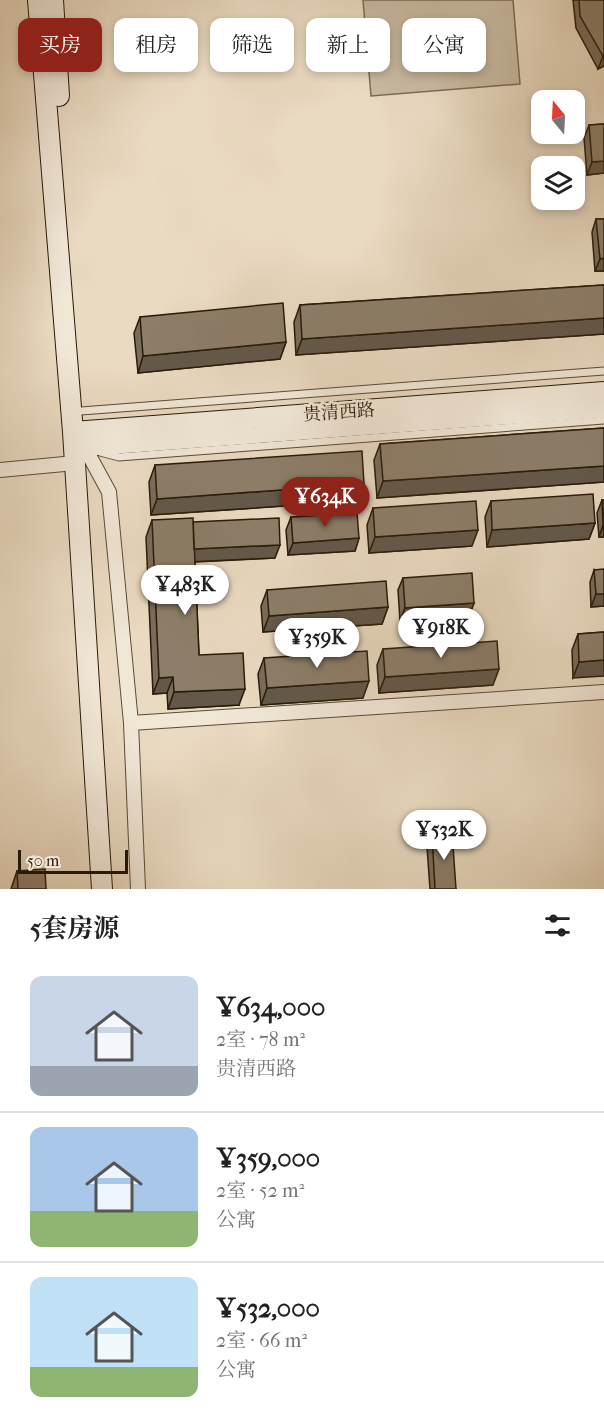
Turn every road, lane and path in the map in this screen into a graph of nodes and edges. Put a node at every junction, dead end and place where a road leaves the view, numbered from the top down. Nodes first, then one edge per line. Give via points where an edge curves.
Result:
1 (38, 0) edge
2 (53, 0) edge
3 (604, 371) edge
4 (604, 392) edge
5 (604, 407) edge
6 (81, 411) junction
7 (604, 420) edge
8 (78, 444) junction
9 (0, 470) edge
10 (604, 692) edge
11 (131, 723) junction
12 (102, 889) edge
13 (113, 889) edge
14 (138, 889) edge

1 - 8 main road
2 - 6 main road
3 - 6 lane
4 - 8 main road, 贵清西路
5 - 8 main road, 贵清西路
6 - 8 main road
7 - 8 lane via 119,457
8 - 9 street
8 - 11 street via 109,492
8 - 12 main road
8 - 13 main road
10 - 11 street
11 - 14 street

